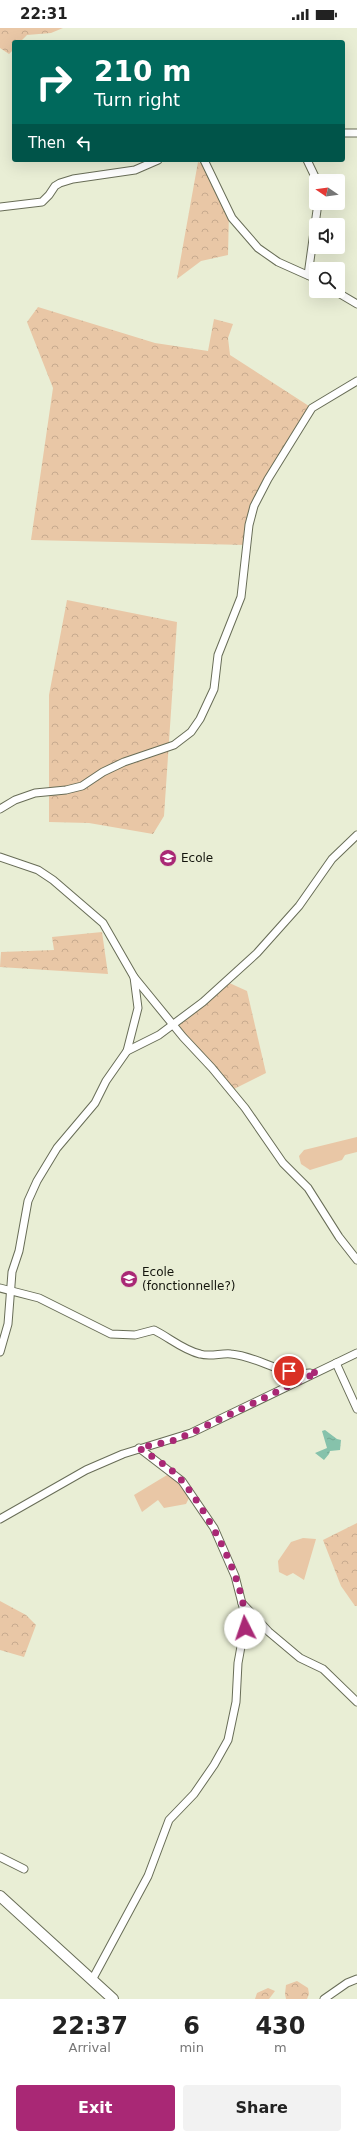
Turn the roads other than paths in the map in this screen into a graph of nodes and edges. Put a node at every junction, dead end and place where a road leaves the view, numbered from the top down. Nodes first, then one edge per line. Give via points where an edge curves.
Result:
1 (345, 133) edge
2 (357, 133) edge
3 (153, 162) edge
4 (205, 162) edge
5 (308, 162) edge
6 (314, 174) edge
7 (0, 206) edge
8 (317, 210) edge
9 (308, 275) joint
10 (345, 297) edge
11 (357, 304) edge
12 (357, 381) edge
13 (0, 809) edge
14 (357, 835) edge
15 (0, 857) edge
16 (134, 977) junction
17 (172, 1024) junction
18 (127, 1051) junction
19 (357, 1260) edge
20 (0, 1288) edge
21 (10, 1292) junction
22 (0, 1352) edge
23 (357, 1353) edge
24 (336, 1363) junction
25 (318, 1372) junction
26 (357, 1409) edge
27 (139, 1448) junction
28 (0, 1519) edge
29 (242, 1603) junction
30 (357, 1702) edge
31 (0, 1857) edge
32 (24, 1869) dead end
33 (0, 1896) edge
34 (357, 1979) edge
35 (92, 1980) junction
36 (113, 1999) edge
37 (324, 1999) edge

1 - 2 street
3 - 7 street via 135,170 60,183 42,202
4 - 9 street via 232,218 258,248 278,262
5 - 6 street
8 - 9 street
10 - 11 street
12 - 13 street via 312,408 254,506 249,525 241,597 218,655 214,689 204,713 191,732 174,745 124,762 82,786 35,793
14 - 17 street via 332,859 299,906 257,953 203,1002
15 - 16 street via 24,864 43,874 103,922
16 - 17 street
16 - 18 street via 138,1008
17 - 18 street
17 - 19 street via 245,1108 283,1163 308,1188
18 - 21 street via 106,1081 95,1103 57,1148 37,1181 28,1201
20 - 21 street
21 - 22 street via 8,1324
21 - 25 street via 25,1293 39,1298 111,1334 135,1335 154,1330 178,1345 202,1355 230,1354 255,1358 292,1373
23 - 24 street
24 - 25 street
24 - 26 street
25 - 27 street via 175,1440
27 - 28 street via 86,1470
27 - 29 street via 182,1481 197,1502 217,1534 235,1576
29 - 30 street via 269,1632 300,1658 323,1669
29 - 35 street via 246,1619 238,1663 236,1702 228,1740 194,1794 169,1820 148,1876
31 - 32 street
33 - 35 street
34 - 37 street
35 - 36 street

